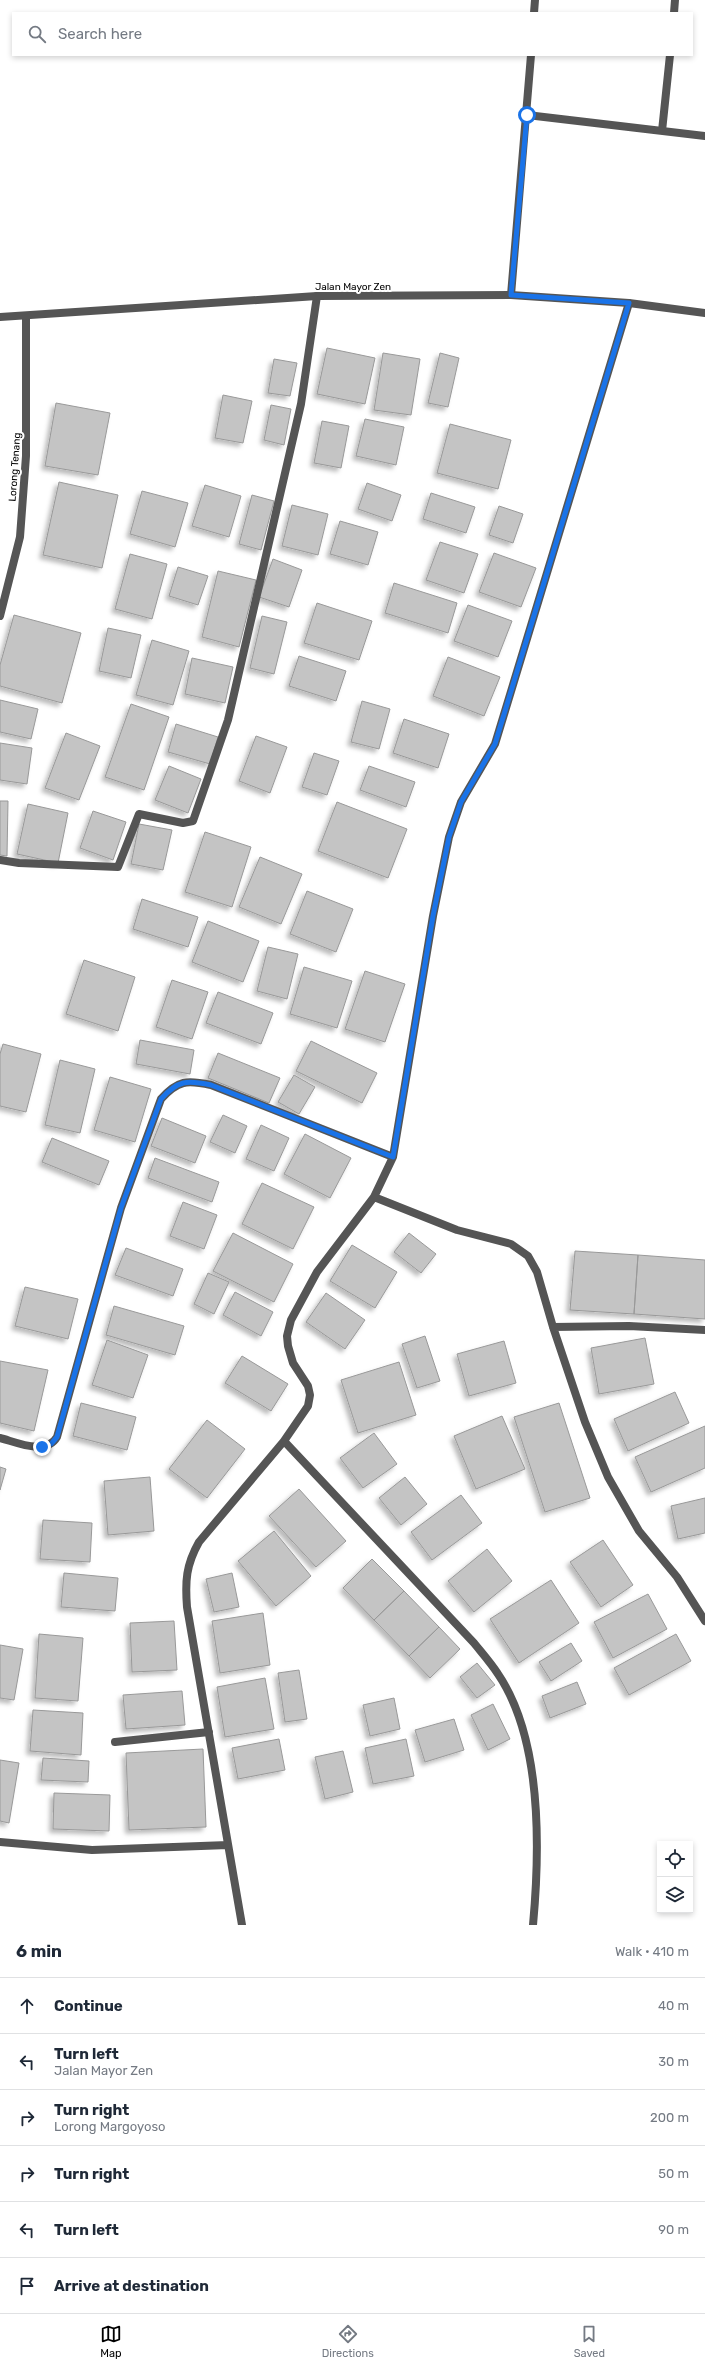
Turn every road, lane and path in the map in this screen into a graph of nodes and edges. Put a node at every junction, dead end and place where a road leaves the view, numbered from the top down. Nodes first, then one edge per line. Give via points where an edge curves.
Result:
1 (535, 0) edge
2 (675, 0) edge
3 (534, 12) edge
4 (674, 12) edge
5 (531, 56) edge
6 (670, 56) edge
7 (527, 115) junction
8 (662, 131) junction
9 (705, 136) edge
10 (511, 295) junction
11 (317, 296) junction
12 (629, 303) junction
13 (705, 313) edge
14 (26, 316) junction
15 (0, 317) edge
16 (0, 616) edge
17 (0, 860) edge
18 (393, 1157) junction
19 (374, 1197) junction
20 (553, 1327) junction
21 (705, 1330) edge
22 (0, 1438) edge
23 (284, 1441) junction
24 (705, 1621) edge
25 (209, 1732) junction
26 (115, 1742) dead end
27 (0, 1842) edge
28 (228, 1845) junction
29 (242, 1925) edge
30 (533, 1925) edge

1 - 3 street
2 - 4 street
5 - 7 street
6 - 8 street
7 - 8 street
7 - 10 street
8 - 9 street
10 - 11 street, Jalan Mayor Zen
10 - 12 street, Jalan Mayor Zen
11 - 14 street, Jalan Mayor Zen
11 - 17 street via 301,404 228,720 193,821 183,823 139,814 118,867
12 - 13 street, Jalan Mayor Zen
12 - 18 street via 495,744 461,802 449,837 433,916
14 - 15 street, Jalan Mayor Zen
14 - 16 street, Lorong Tenang via 26,456 20,537
18 - 19 street
18 - 22 street via 211,1085 182,1082 170,1089 161,1099 121,1208 57,1437 51,1444 42,1447
19 - 20 street via 457,1230 511,1244 520,1250 528,1256 537,1272
19 - 23 street via 316,1272 291,1320 287,1336 288,1346 293,1363 308,1386 310,1400
20 - 21 street via 628,1326
20 - 24 street via 585,1422 608,1477 639,1531 677,1577
23 - 25 street via 198,1542 188,1560 187,1607
23 - 30 street via 474,1643 499,1674 515,1707 524,1737 533,1787 538,1828
25 - 26 street
25 - 28 street
27 - 28 street via 92,1850
28 - 29 street

